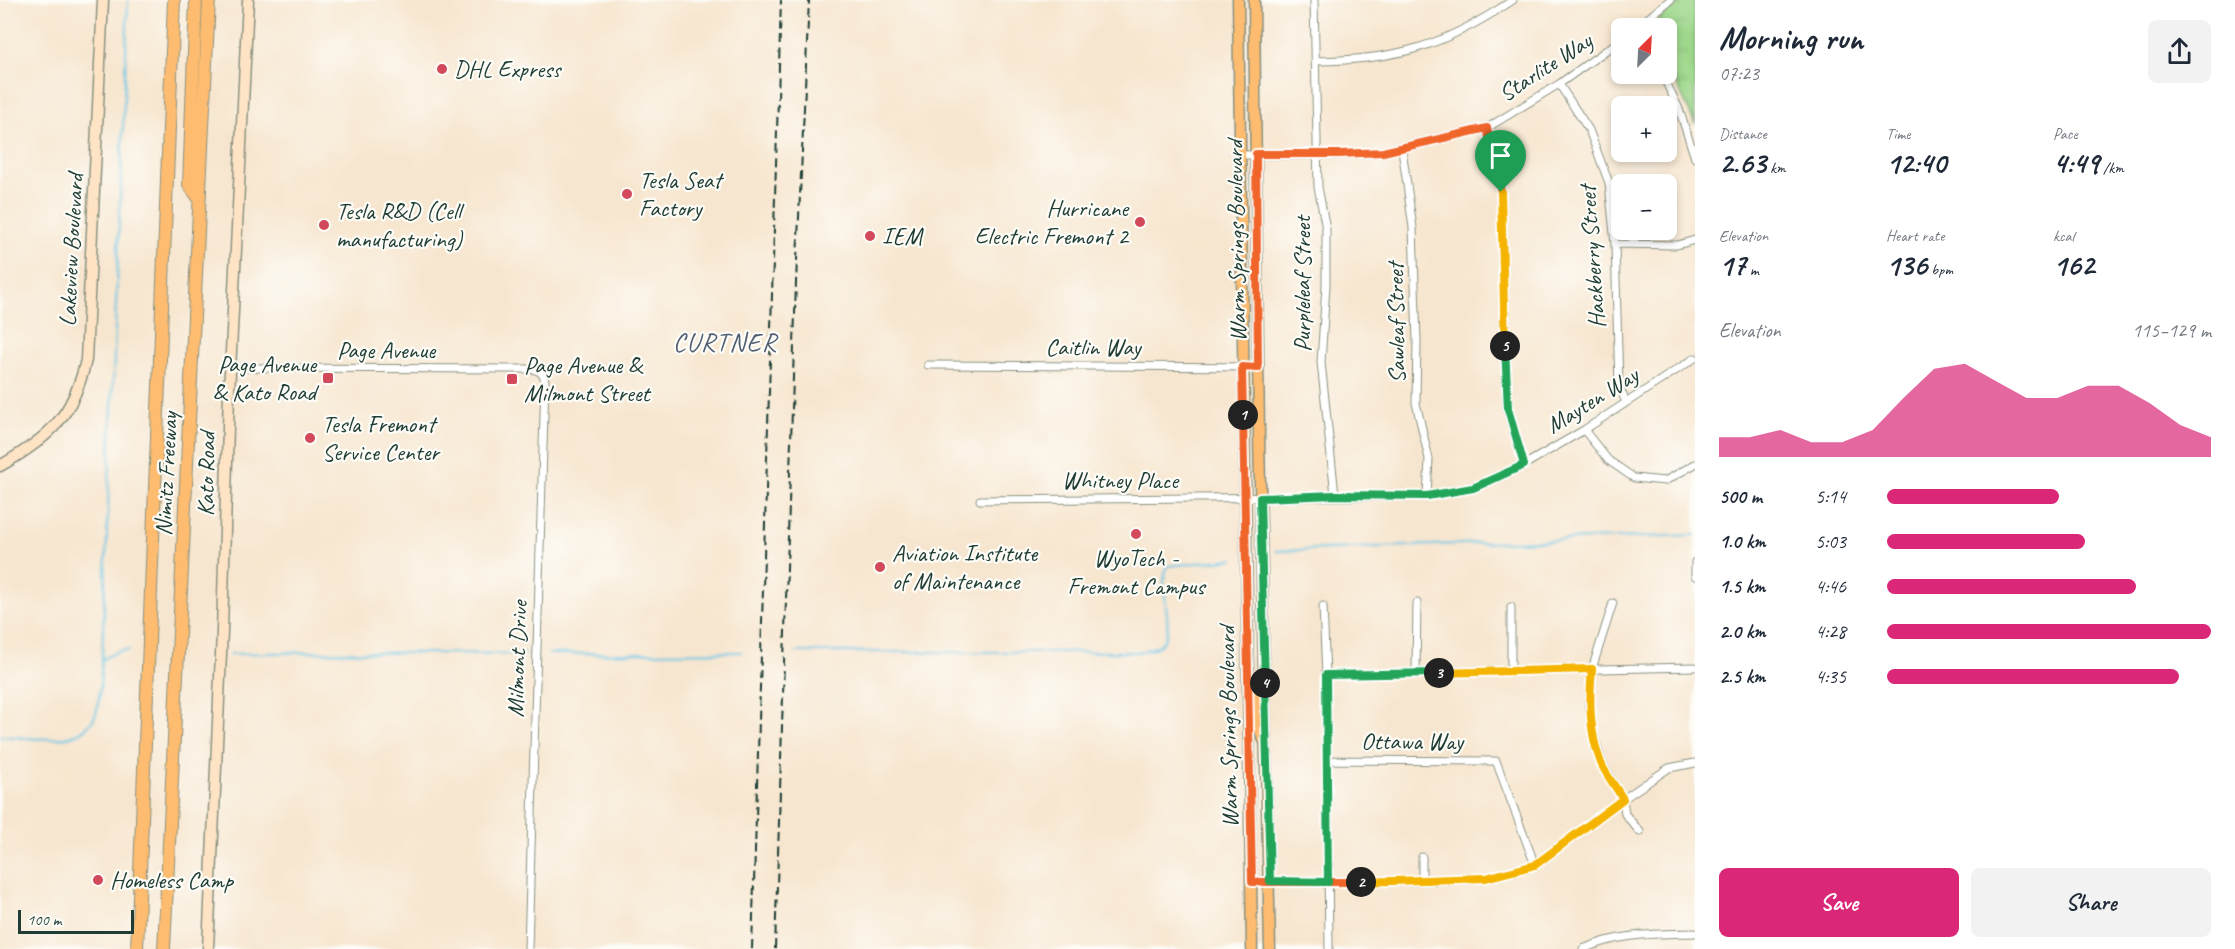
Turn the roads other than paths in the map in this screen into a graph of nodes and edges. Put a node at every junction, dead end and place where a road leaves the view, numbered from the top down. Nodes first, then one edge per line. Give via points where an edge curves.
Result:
1 (103, 0) edge
2 (174, 0) edge
3 (196, 0) edge
4 (209, 0) edge
5 (248, 0) edge
6 (1238, 0) edge
7 (1254, 0) edge
8 (1314, 0) edge
9 (1513, 0) edge
10 (1670, 0) edge
11 (1648, 18) edge
12 (1611, 47) edge
13 (1315, 61) junction
14 (1559, 84) junction
15 (1667, 84) edge
16 (1487, 128) junction
17 (1402, 149) junction
18 (1256, 154) junction
19 (1317, 154) junction
20 (1240, 155) junction
21 (1695, 158) edge
22 (199, 198) junction
23 (1695, 240) edge
24 (1615, 244) junction
25 (1695, 358) edge
26 (928, 365) dead end
27 (1242, 367) junction
28 (230, 368) junction
29 (1258, 368) junction
30 (540, 372) joint
31 (1626, 402) junction
32 (1584, 430) junction
33 (1695, 464) edge
34 (1524, 465) junction
35 (0, 466) edge
36 (1335, 495) junction
37 (1427, 496) junction
38 (1260, 498) junction
39 (1244, 499) junction
40 (980, 500) dead end
41 (1695, 562) edge
42 (1695, 576) edge
43 (1417, 603) dead end
44 (1613, 603) dead end
45 (1323, 606) dead end
46 (1511, 607) dead end
47 (1695, 667) edge
48 (1592, 669) junction
49 (1511, 671) junction
50 (1416, 673) junction
51 (1248, 675) junction
52 (1326, 675) junction
53 (1267, 745) junction
54 (1327, 760) junction
55 (1695, 764) edge
56 (1623, 799) junction
57 (1640, 832) dead end
58 (1422, 857) dead end
59 (1535, 865) junction
60 (1270, 881) junction
61 (1422, 881) junction
62 (1252, 882) junction
63 (1328, 882) junction
64 (1695, 933) edge
65 (137, 949) edge
66 (164, 949) edge
67 (208, 949) edge
68 (528, 949) edge
69 (1252, 949) edge
70 (1270, 949) edge
71 (1329, 949) edge
72 (1583, 949) edge

1 - 35 street, Lakeview Boulevard via 86,360 75,395 58,423 34,445
2 - 65 highway, Nimitz Freeway
3 - 22 highway via 189,185
4 - 22 highway, Nimitz Freeway
5 - 28 street, Kato Road
6 - 20 main road, Warm Springs Boulevard
7 - 18 main road, Warm Springs Boulevard
8 - 13 street, Purpleleaf Street
9 - 13 street via 1463,30 1424,47 1381,57
10 - 11 street
12 - 14 street, Starlite Way
13 - 19 street, Purpleleaf Street
14 - 16 street, Starlite Way
14 - 24 street, Hackberry Street via 1589,130 1610,183
15 - 21 street
16 - 17 street, Starlite Way
16 - 34 street via 1501,192 1508,409
17 - 19 street, Starlite Way
17 - 37 street, Sawleaf Street via 1413,228 1418,341 1416,403 1429,459
18 - 19 street, Starlite Way
18 - 20 street, Starlite Way
18 - 29 main road, Warm Springs Boulevard
19 - 36 street, Purpleleaf Street via 1326,229 1321,362
20 - 27 main road, Warm Springs Boulevard
22 - 66 highway, Nimitz Freeway
23 - 24 street via 1677,245
24 - 31 street, Hackberry Street via 1619,386
25 - 31 street, Mayten Way
26 - 27 street, Caitlin Way
27 - 29 street, Caitlin Way
27 - 39 main road, Warm Springs Boulevard
28 - 30 street, Page Avenue
28 - 67 street, Kato Road
29 - 38 main road, Warm Springs Boulevard
30 - 68 street, Milmont Drive via 545,381
31 - 32 street, Mayten Way
32 - 33 street via 1608,460 1634,478 1665,481
32 - 34 street, Mayten Way
34 - 37 street, Mayten Way via 1473,488
36 - 37 street, Mayten Way
36 - 38 street, Mayten Way
38 - 39 street, Whitney Place
38 - 53 main road, Warm Springs Boulevard
39 - 40 street, Whitney Place
39 - 51 main road, Warm Springs Boulevard
41 - 42 street
43 - 50 street
44 - 48 street
45 - 52 street
46 - 49 street
47 - 48 street
48 - 49 street
48 - 56 street via 1589,706 1593,732 1602,764
49 - 50 street
50 - 52 street
51 - 53 main road via 1255,683 1258,727
51 - 62 main road, Warm Springs Boulevard
52 - 54 street
53 - 60 main road, Warm Springs Boulevard
54 - 59 street, Ottawa Way via 1496,761
54 - 63 street
55 - 56 street via 1669,768
56 - 57 street via 1625,814
56 - 59 street
58 - 61 street
59 - 61 street via 1486,878
60 - 62 street
60 - 63 street
60 - 70 main road, Warm Springs Boulevard
61 - 63 street
62 - 69 main road, Warm Springs Boulevard
63 - 71 street
64 - 72 street via 1633,934

